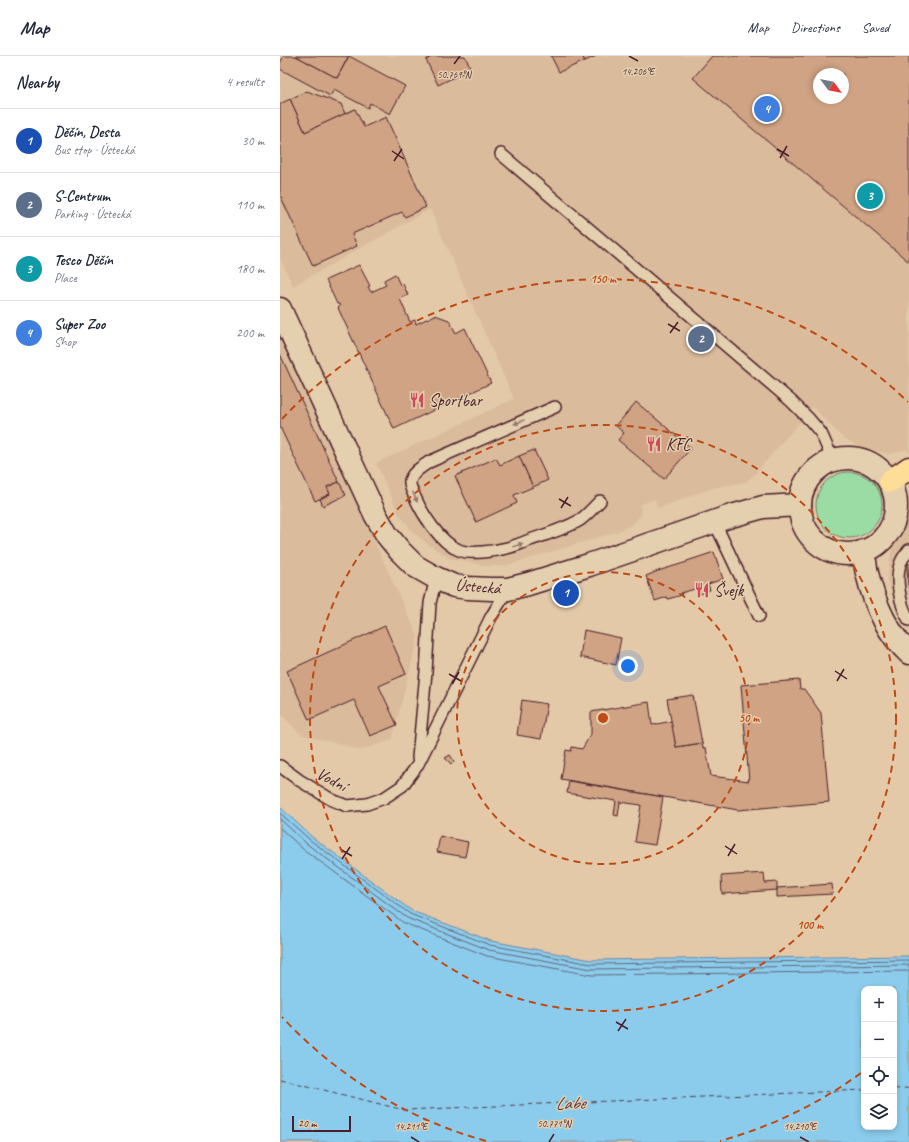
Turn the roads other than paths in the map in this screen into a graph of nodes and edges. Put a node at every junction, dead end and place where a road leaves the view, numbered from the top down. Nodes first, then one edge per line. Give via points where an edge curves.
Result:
1 (501, 154) dead end
2 (280, 309) edge
3 (555, 407) dead end
4 (833, 460) junction
5 (909, 468) edge
6 (890, 481) junction
7 (600, 501) dead end
8 (800, 505) junction
9 (714, 521) junction
10 (909, 550) edge
11 (864, 551) junction
12 (436, 578) junction
13 (508, 588) junction
14 (759, 616) dead end
15 (909, 620) edge
16 (909, 653) edge
17 (280, 766) edge
18 (417, 766) junction

1 - 4 lane via 791,402 821,433
2 - 12 street, Ústecká via 387,535 415,566
3 -> 7 lane via 429,462 414,472 409,482 415,498 438,534 458,550 473,552 507,548 552,532 582,519
4 - 6 street via 865,460 879,469
4 - 8 street via 809,477
5 - 6 main road
6 - 11 street via 895,494 893,522 877,545
8 - 9 street, Ústecká via 763,507
8 - 11 street via 802,520 809,534 820,545 833,552 849,554
9 - 13 street, Ústecká via 589,565
9 - 14 lane
10 - 15 lane via 902,559 898,581 903,610
11 - 16 street via 867,573 876,602 894,636
12 - 13 street, Ústecká via 454,586 468,588
12 - 18 lane via 430,603
13 - 18 lane, Vodní
17 - 18 lane, Vodní via 332,800 347,806 367,804 384,798 402,786

